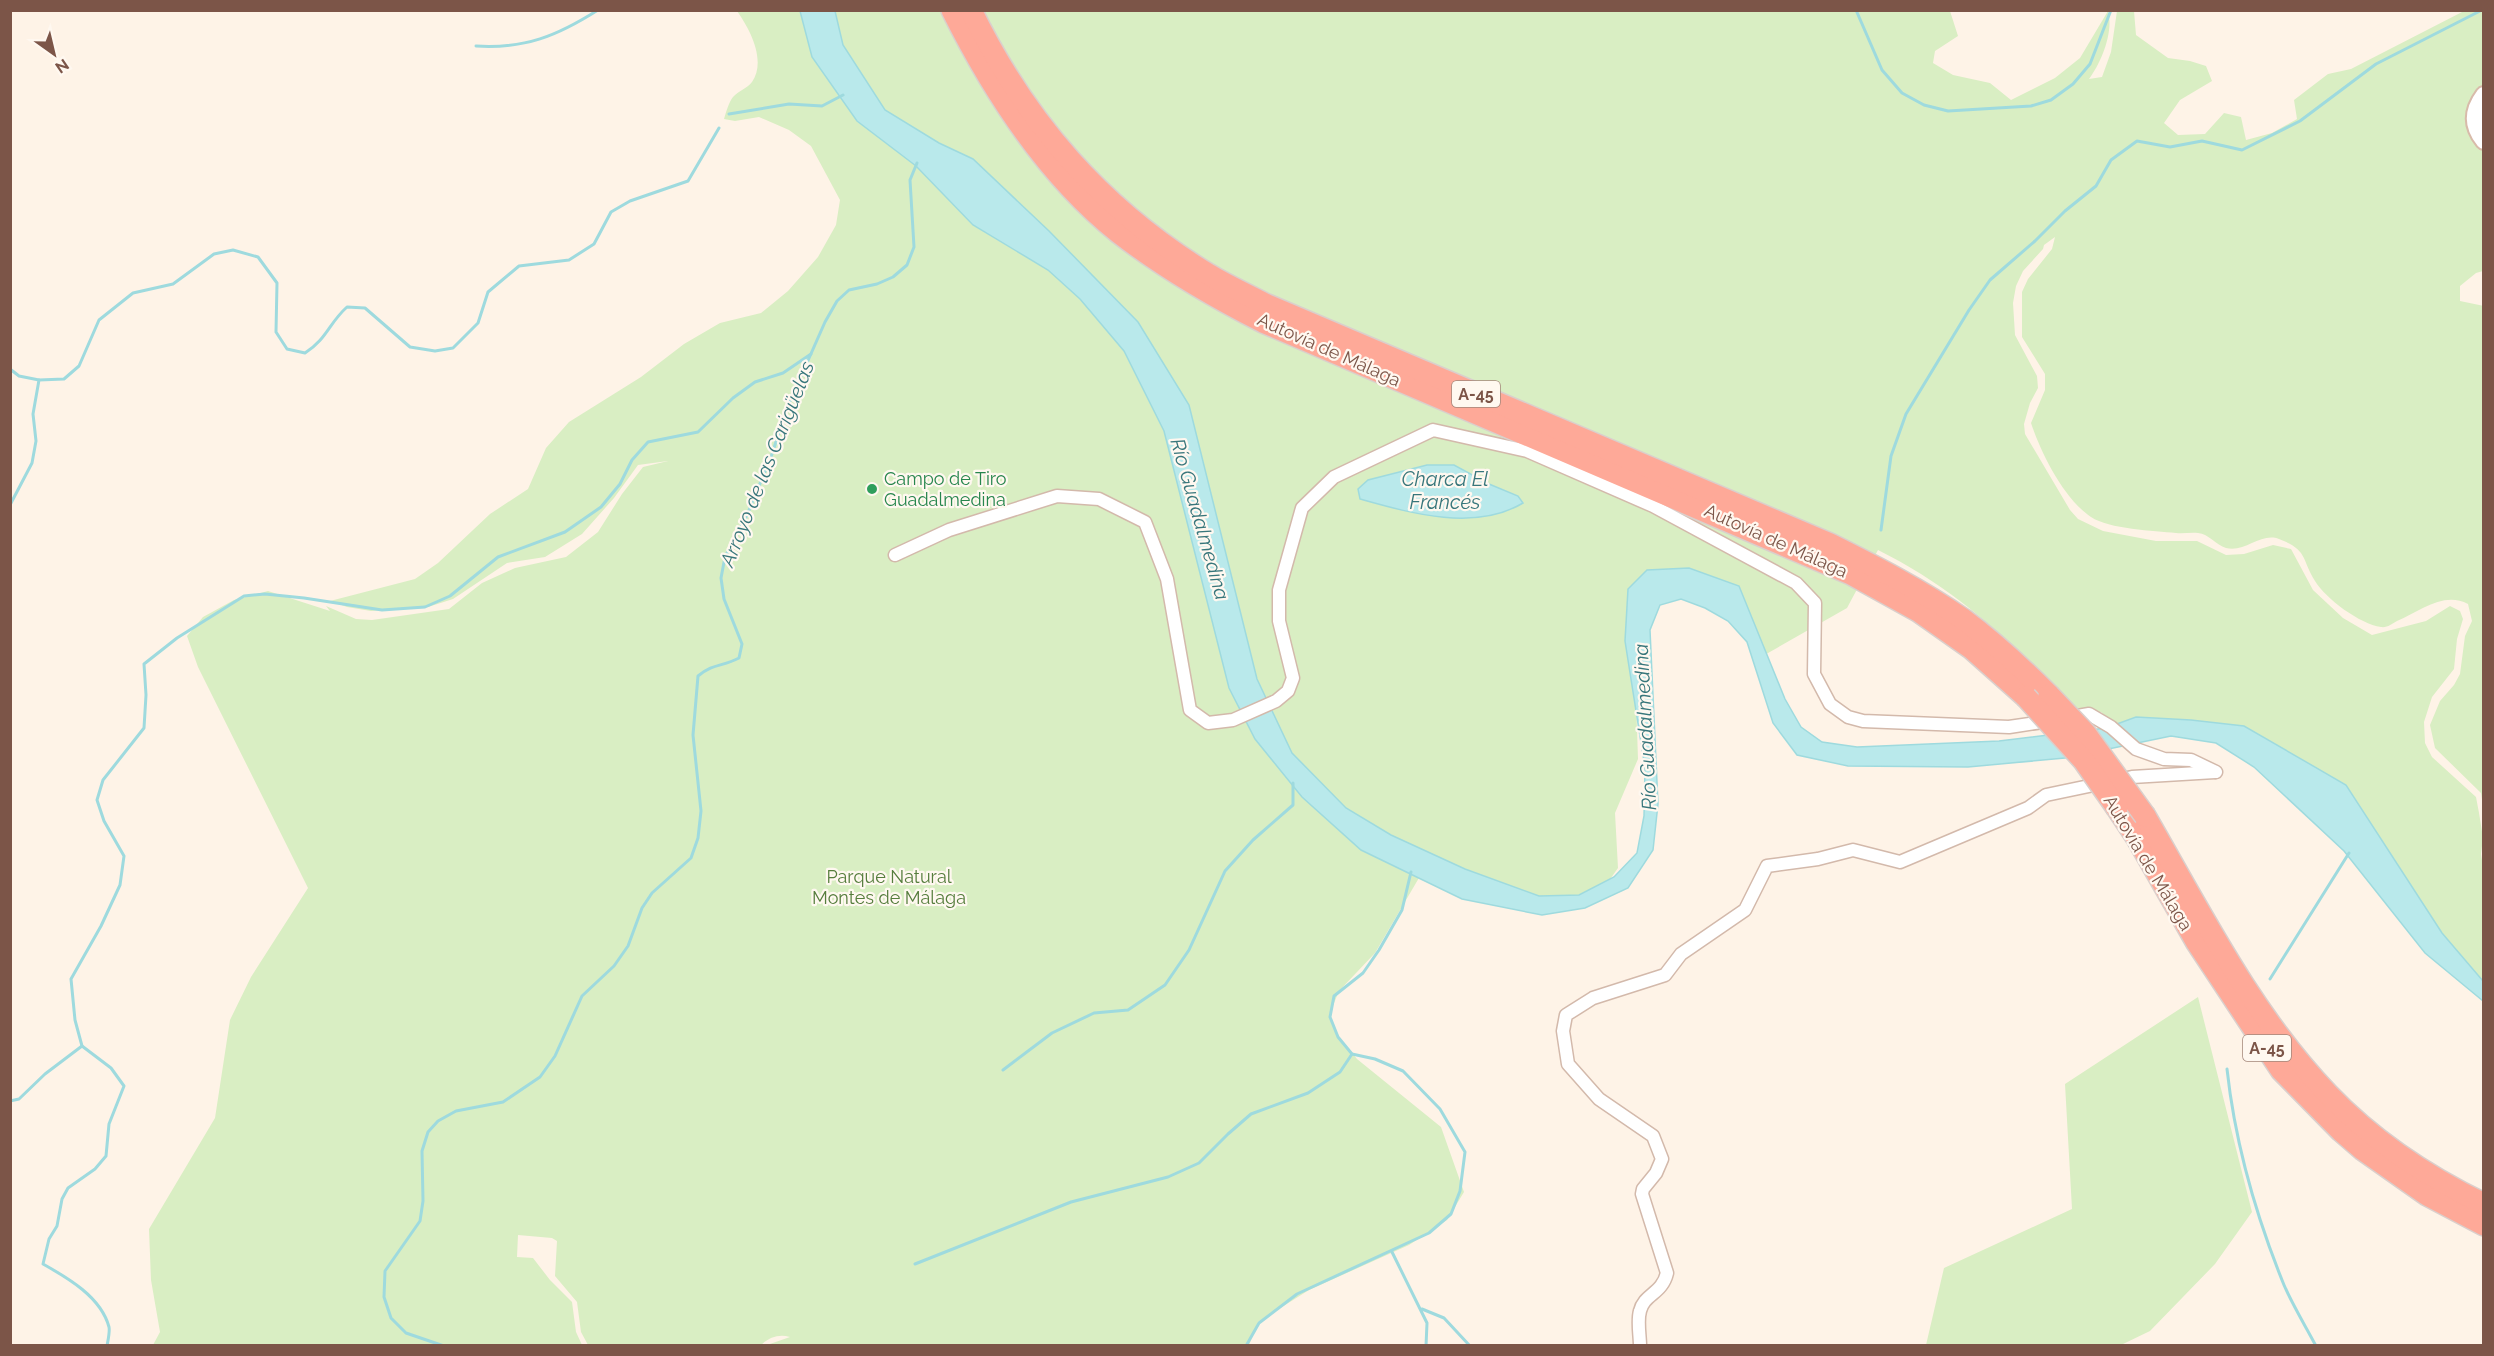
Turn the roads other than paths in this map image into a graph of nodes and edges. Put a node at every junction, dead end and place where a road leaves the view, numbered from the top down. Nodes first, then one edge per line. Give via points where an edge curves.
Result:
1 (952, 10) edge
2 (971, 10) edge
3 (2484, 95) edge
4 (2484, 141) edge
5 (895, 555) dead end
6 (2363, 1150) junction
7 (2436, 1178) junction
8 (2484, 1196) edge
9 (2484, 1204) edge
10 (2484, 1225) edge
11 (2484, 1239) edge
12 (1641, 1346) edge

1 - 6 highway, Autovía de Málaga / A-45, bridge via 989,80 1050,163 1117,231 1202,290 1263,322 1851,574 1918,611 1972,649 2026,697 2084,761 2137,838 2198,944 2281,1070
2 - 7 highway, Autovía de Málaga / A-45, bridge via 1027,107 1086,180 1129,218 1209,274 1264,304 1840,549 1895,577 1962,619 2010,657 2085,733 2145,816 2213,935 2290,1051 2361,1126
3 - 4 street via 2473,117
5 - 12 street via 949,530 1057,496 1099,499 1145,522 1167,579 1190,710 1208,723 1233,720 1276,701 1288,691 1293,678 1278,621 1279,590 1302,508 1334,477 1433,430 1527,451 1653,506 1796,583 1815,603 1814,674 1830,704 1848,717 1863,721 2009,727 2090,714 2136,749 2164,759 2191,760 2217,771 2132,777 2046,795 2028,808 1900,861 1853,850 1767,866 1745,910 1681,954 1665,975 1593,998 1566,1015 1563,1031 1568,1064 1599,1099 1653,1136 1662,1159 1642,1194 1667,1273 1665,1285 1639,1312
6 - 10 highway, Autovía de Málaga / A-45 via 2427,1195
6 - 11 highway via 2392,1183
7 - 8 highway
7 - 9 highway, Autovía de Málaga / A-45

